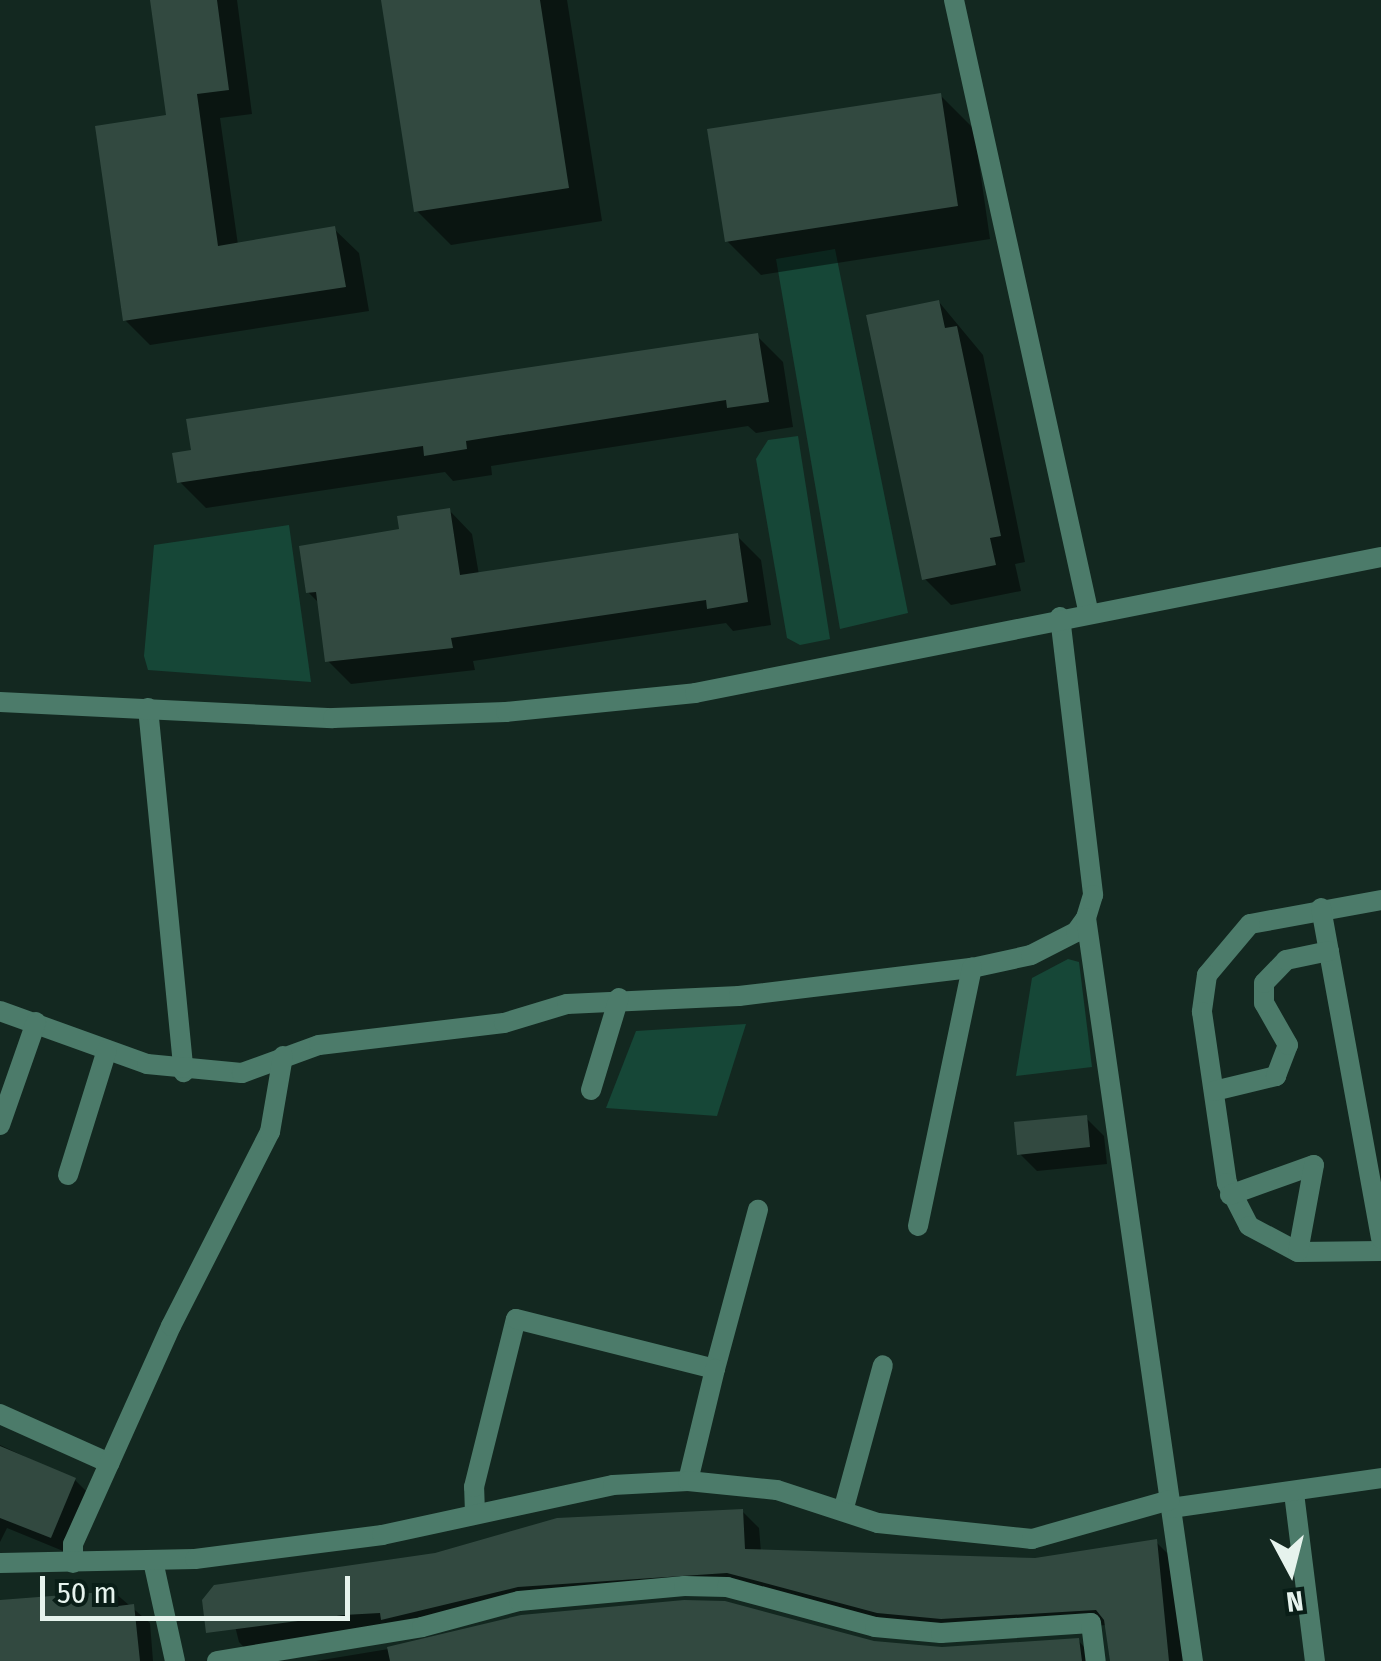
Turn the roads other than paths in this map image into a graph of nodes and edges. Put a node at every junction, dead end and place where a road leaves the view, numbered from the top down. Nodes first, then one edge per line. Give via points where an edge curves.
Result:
1 (954, 0) edge
2 (1381, 557) edge
3 (1088, 610) junction
4 (1060, 617) junction
5 (0, 702) edge
6 (148, 708) junction
7 (1381, 900) edge
8 (1321, 908) junction
9 (1086, 918) junction
10 (1329, 951) junction
11 (972, 968) junction
12 (620, 998) junction
13 (0, 1011) edge
14 (36, 1022) junction
15 (107, 1050) junction
16 (283, 1056) junction
17 (184, 1072) junction
18 (591, 1090) dead end
19 (1214, 1092) junction
20 (0, 1125) edge
21 (68, 1175) dead end
22 (1230, 1195) junction
23 (758, 1210) dead end
24 (918, 1226) dead end
25 (1381, 1239) edge
26 (1381, 1251) edge
27 (1298, 1252) junction
28 (883, 1365) dead end
29 (715, 1369) junction
30 (0, 1414) edge
31 (108, 1462) junction
32 (1381, 1478) edge
33 (688, 1481) junction
34 (1294, 1493) junction
35 (1171, 1504) junction
36 (843, 1511) junction
37 (475, 1513) junction
38 (154, 1561) junction
39 (0, 1563) edge
40 (73, 1563) junction
41 (174, 1661) edge
42 (216, 1661) edge
43 (1096, 1661) edge
44 (1193, 1661) edge
45 (1315, 1661) edge

1 - 3 street
2 - 3 street
3 - 4 street
4 - 6 street via 808,675 619,700 333,718
4 - 9 street via 1093,895
5 - 6 street
6 - 17 street
7 - 8 street
8 - 10 street
8 - 19 street via 1250,924 1213,965 1202,1012
9 - 11 street via 1076,932 1031,955
9 - 35 street
10 - 19 street via 1286,960 1264,983 1264,1003 1286,1036 1282,1067 1255,1086
10 - 25 street
11 - 12 street via 738,996
11 - 24 street
12 - 16 street
12 - 18 street
13 - 14 street
14 - 15 street
14 - 20 street
15 - 17 street
15 - 21 street
16 - 17 street via 242,1072
16 - 31 street via 270,1132
19 - 22 street
22 - 27 street via 1264,1239
22 - 27 street via 1314,1165
23 - 29 street
26 - 27 street
28 - 36 street
29 - 33 street
29 - 37 street via 516,1320 474,1487
30 - 31 street
31 - 40 street via 73,1544
32 - 34 street
33 - 36 street via 777,1490
33 - 37 street via 612,1485
34 - 35 street
34 - 45 street
35 - 36 street via 1032,1539 878,1523
35 - 44 street
37 - 38 street via 382,1535
38 - 40 street
38 - 41 street
39 - 40 street
42 - 43 street via 422,1627 558,1595 727,1586 876,1627 941,1633 1091,1623

